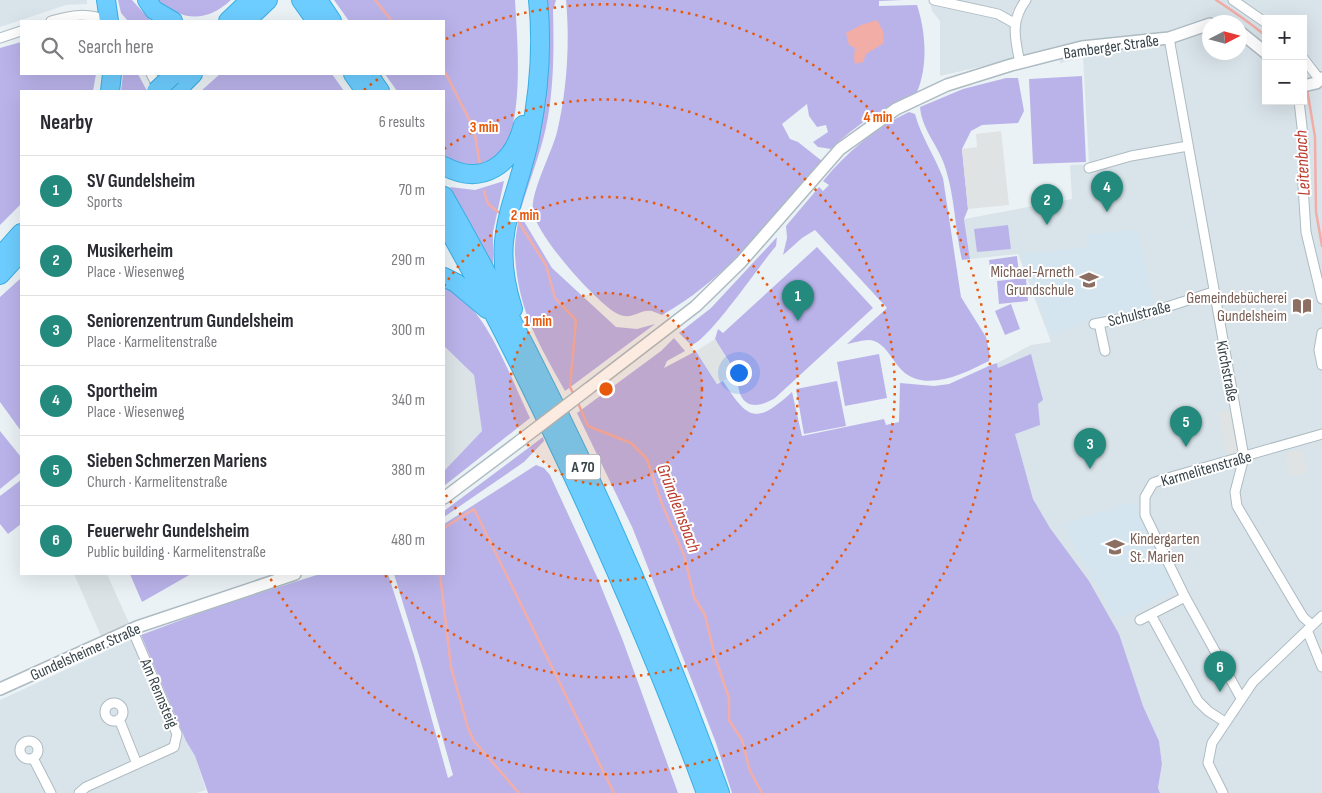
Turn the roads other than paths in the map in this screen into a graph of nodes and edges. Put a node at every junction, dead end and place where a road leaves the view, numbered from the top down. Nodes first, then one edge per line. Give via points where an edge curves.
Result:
1 (106, 0) edge
2 (146, 0) edge
3 (302, 0) edge
4 (318, 0) edge
5 (529, 0) edge
6 (538, 0) edge
7 (934, 0) edge
8 (1026, 0) edge
9 (1233, 0) edge
10 (261, 1) edge
11 (237, 18) edge
12 (55, 20) edge
13 (105, 20) edge
14 (108, 20) edge
15 (171, 20) edge
16 (223, 20) edge
17 (315, 20) edge
18 (331, 20) edge
19 (1262, 20) edge
20 (1014, 23) junction
21 (1202, 27) edge
22 (20, 31) edge
23 (0, 38) edge
24 (1169, 38) junction
25 (1247, 38) edge
26 (1262, 51) edge
27 (1304, 60) edge
28 (1016, 64) junction
29 (112, 75) edge
30 (151, 75) edge
31 (354, 75) edge
32 (369, 75) edge
33 (179, 80) edge
34 (1316, 82) edge
35 (110, 90) edge
36 (158, 90) edge
37 (160, 90) edge
38 (364, 90) edge
39 (379, 90) edge
40 (1299, 105) edge
41 (1188, 146) junction
42 (445, 166) edge
43 (1090, 168) dead end
44 (445, 198) edge
45 (445, 224) edge
46 (20, 234) edge
47 (20, 253) edge
48 (0, 257) edge
49 (20, 267) edge
50 (0, 275) edge
51 (445, 278) edge
52 (0, 280) edge
53 (1213, 292) junction
54 (1322, 299) edge
55 (494, 314) junction
56 (1322, 333) edge
57 (526, 350) junction
58 (1105, 351) dead end
59 (1322, 365) edge
60 (1322, 434) edge
61 (1244, 457) junction
62 (445, 497) edge
63 (292, 575) edge
64 (1185, 597) junction
65 (1150, 615) junction
66 (1322, 616) edge
67 (1140, 620) dead end
68 (1309, 627) junction
69 (132, 629) junction
70 (1322, 667) edge
71 (0, 689) edge
72 (1241, 698) junction
73 (118, 720) dead end
74 (1225, 722) junction
75 (33, 758) dead end
76 (138, 764) junction
77 (51, 793) edge
78 (79, 793) edge
79 (706, 793) edge
80 (720, 793) edge
81 (1223, 793) edge

1 - 14 highway
2 - 15 highway via 154,10
3 - 17 highway
4 - 18 highway
5 - 42 highway via 530,73 519,139 500,165 489,171 465,174
6 - 57 highway via 540,50 536,104 530,140 503,238 506,281
7 - 20 street via 998,14
8 - 20 street
9 - 19 street
10 - 11 highway
11 - 16 highway
12 - 13 street via 88,14
20 - 28 street
21 - 24 street, Bamberger Straße
22 - 23 street
24 - 28 street, Bamberger Straße via 1082,47
24 - 41 street, Kirchstraße
25 - 26 street
27 - 34 street
28 - 62 street, Bamberger Straße, bridge via 947,85 896,109 853,138 741,262 682,317
29 - 35 highway
30 - 36 street
31 - 38 highway
32 - 39 highway
33 - 37 highway, bridge
40 - 54 street via 1304,144 1306,232
41 - 43 street via 1131,156
41 - 53 street, Kirchstraße
44 - 57 highway, A 70
45 - 55 highway, A 70
46 - 48 highway
47 - 50 highway
49 - 52 highway
51 - 55 highway via 456,283
53 - 58 street, Schulstraße via 1142,315 1097,324
53 - 61 street, Kirchstraße
55 - 79 highway, A 70 via 524,371 613,564 661,674
56 - 59 street via 1319,350
57 - 80 highway, A 70 via 617,540
60 - 61 street, Karmelitenstraße
61 - 64 street, Karmelitenstraße via 1153,483 1145,497 1145,515
61 - 68 street, Kirchstraße via 1235,492 1237,506
63 - 69 street, Gundelsheimer Straße
64 - 65 street
64 - 72 street, Karmelitenstraße
65 - 67 street
65 - 74 street via 1198,702
66 - 68 street
68 - 70 street, Kirchstraße
68 - 72 street
69 - 71 street, Gundelsheimer Straße
69 - 76 street, Am Rennsteig via 177,734 174,747
72 - 74 street
73 - 76 street
74 - 81 street via 1212,743 1208,763
75 - 77 street
76 - 78 street, Am Rennsteig

